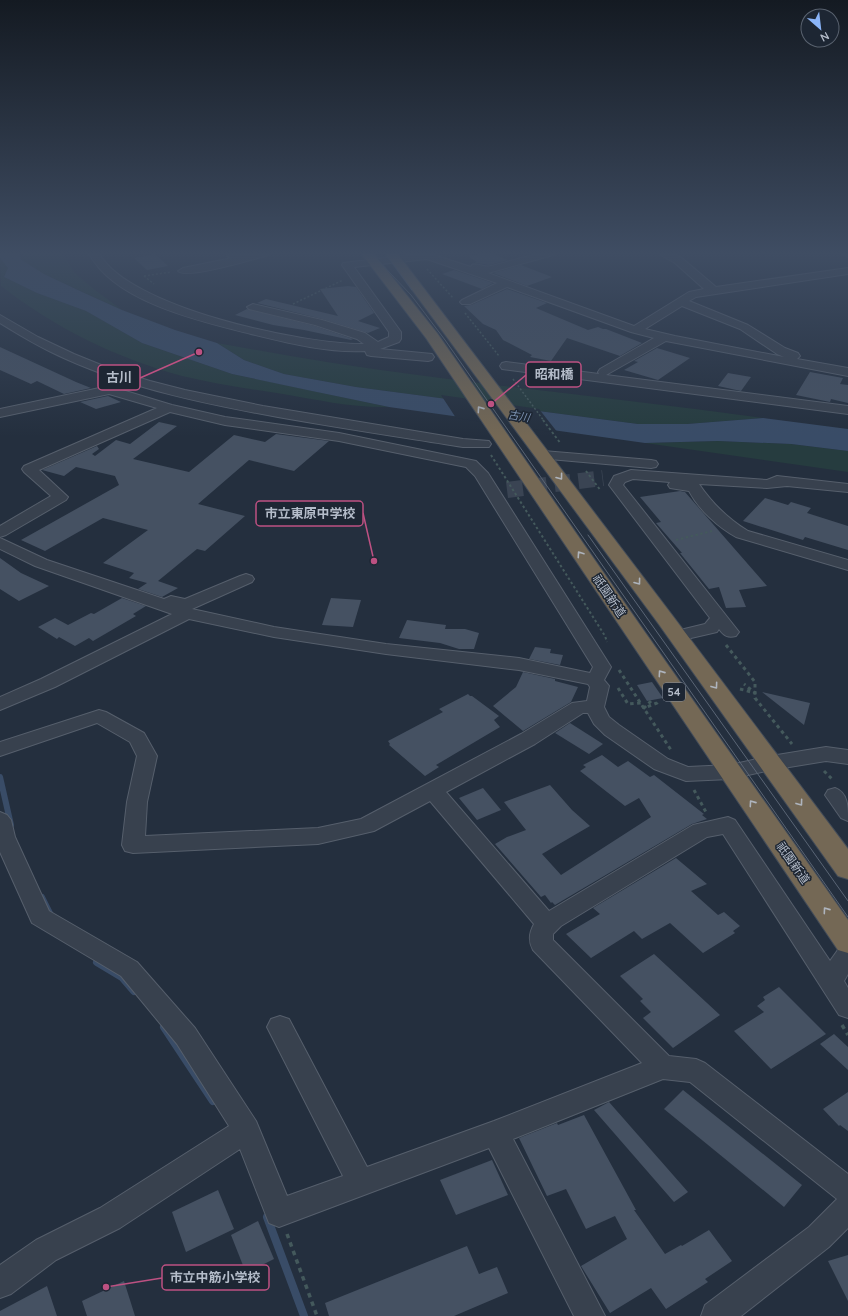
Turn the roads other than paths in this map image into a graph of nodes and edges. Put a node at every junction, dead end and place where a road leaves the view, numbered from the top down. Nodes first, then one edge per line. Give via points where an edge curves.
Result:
1 (191, 314) edge
2 (288, 314) edge
3 (382, 314) edge
4 (415, 314) edge
5 (438, 314) edge
6 (593, 314) edge
7 (661, 314) edge
8 (713, 314) edge
9 (0, 318) edge
10 (635, 330) junction
11 (665, 337) junction
12 (329, 346) junction
13 (376, 347) junction
14 (428, 357) dead end
15 (848, 363) edge
16 (506, 366) dead end
17 (824, 368) junction
18 (604, 372) dead end
19 (848, 372) edge
20 (169, 408) junction
21 (848, 410) edge
22 (0, 413) edge
23 (493, 442) junction
24 (540, 450) junction
25 (603, 478) tunnel mouth
26 (619, 479) junction
27 (788, 481) junction
28 (848, 488) edge
29 (0, 532) edge
30 (0, 543) edge
31 (848, 565) edge
32 (246, 579) dead end
33 (156, 603) junction
34 (187, 613) junction
35 (720, 618) junction
36 (726, 635) road end
37 (678, 636) junction
38 (594, 680) junction
39 (0, 704) edge
40 (595, 707) junction
41 (1, 746) edge
42 (848, 757) edge
43 (771, 763) junction
44 (730, 772) junction
45 (433, 790) junction
46 (835, 795) dead end
47 (848, 813) edge
48 (0, 820) edge
49 (848, 869) edge
50 (548, 925) junction
51 (848, 942) edge
52 (848, 954) edge
53 (831, 980) junction
54 (848, 1008) edge
55 (280, 1027) dead end
56 (662, 1066) junction
57 (246, 1130) junction
58 (496, 1133) junction
59 (361, 1183) junction
60 (848, 1191) edge
61 (848, 1208) edge
62 (0, 1283) edge
63 (590, 1316) edge
64 (716, 1316) edge

1 - 12 street via 279,337
2 - 13 street via 361,336
3 - 13 street via 395,332 395,339
23 -> 4 highway, 祇園新道 / 54 via 452,367
5 - 24 highway
6 - 10 street
7 - 10 street
8 - 17 street via 744,327 781,351
9 - 23 street via 24,334 71,358 139,381 223,403 463,443
10 - 11 street
11 - 17 street
11 - 18 street
12 - 13 street
12 - 14 street via 354,351
15 - 17 street
16 - 21 street
17 - 19 street
20 - 22 street via 109,390
20 - 29 street via 29,469 61,497
20 - 38 street via 225,421 339,437 471,464 500,491 602,667
44 -> 23 highway, 祇園新道 / 54
24 - 27 street
24 -> 37 highway
25 - 26 street
26 - 27 street via 631,474 767,484
26 - 31 street via 694,487 699,496 728,526 742,534
26 - 35 street via 616,485
27 - 28 street
30 - 33 street via 41,563
32 - 33 street via 186,605 162,598
33 - 34 street
34 - 38 street via 274,632 386,649 518,664
34 - 39 street via 48,683
35 - 36 street
35 - 37 street via 711,628
37 -> 43 highway
38 - 40 street via 600,686
40 - 44 street via 601,720 612,730 661,764 686,774
40 - 45 street via 579,707 528,739
41 - 45 street via 99,716 137,738 147,756 137,802 133,845 318,836 366,826
42 - 43 street via 826,754
43 - 44 street
43 -> 49 highway
51 -> 44 highway, 祇園新道 / 54
45 - 50 street
46 - 47 street
48 - 57 street via 4,837 40,917 129,969 186,1036
50 - 53 street via 701,830 728,825
50 - 56 street via 542,931 541,943
52 - 53 street
53 - 54 street
55 - 59 street
56 - 58 street
56 - 60 street via 696,1071
57 - 59 street via 279,1213
57 - 62 street via 110,1218 46,1250
58 - 59 street
58 - 63 street
61 - 64 street via 819,1237

